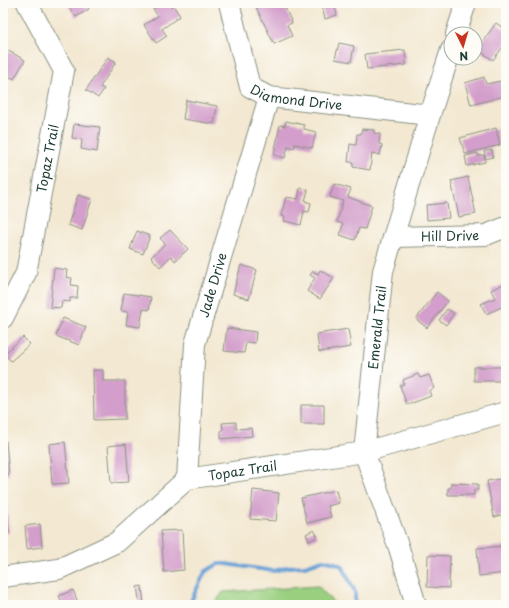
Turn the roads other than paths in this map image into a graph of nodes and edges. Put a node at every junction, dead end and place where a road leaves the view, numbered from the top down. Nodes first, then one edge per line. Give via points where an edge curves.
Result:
1 (26, 3) edge
2 (229, 3) edge
3 (466, 3) edge
4 (459, 26) edge
5 (446, 66) edge
6 (270, 97) junction
7 (430, 115) junction
8 (506, 227) edge
9 (393, 237) junction
10 (3, 318) edge
11 (506, 412) edge
12 (364, 452) junction
13 (187, 479) junction
14 (3, 577) edge
15 (416, 605) edge

1 - 10 street, Topaz Trail via 64,71 26,273
2 - 6 street, Diamond Drive via 250,87
3 - 4 street
5 - 7 street, Emerald Trail
6 - 7 street, Diamond Drive
6 - 13 street, Jade Drive via 194,344
7 - 9 street, Emerald Trail
8 - 9 street, Hill Drive via 486,235
9 - 12 street, Emerald Trail via 384,271
11 - 12 street, Topaz Trail
12 - 13 street, Topaz Trail
12 - 15 street, Emerald Trail via 399,548
13 - 14 street via 117,542 59,569

